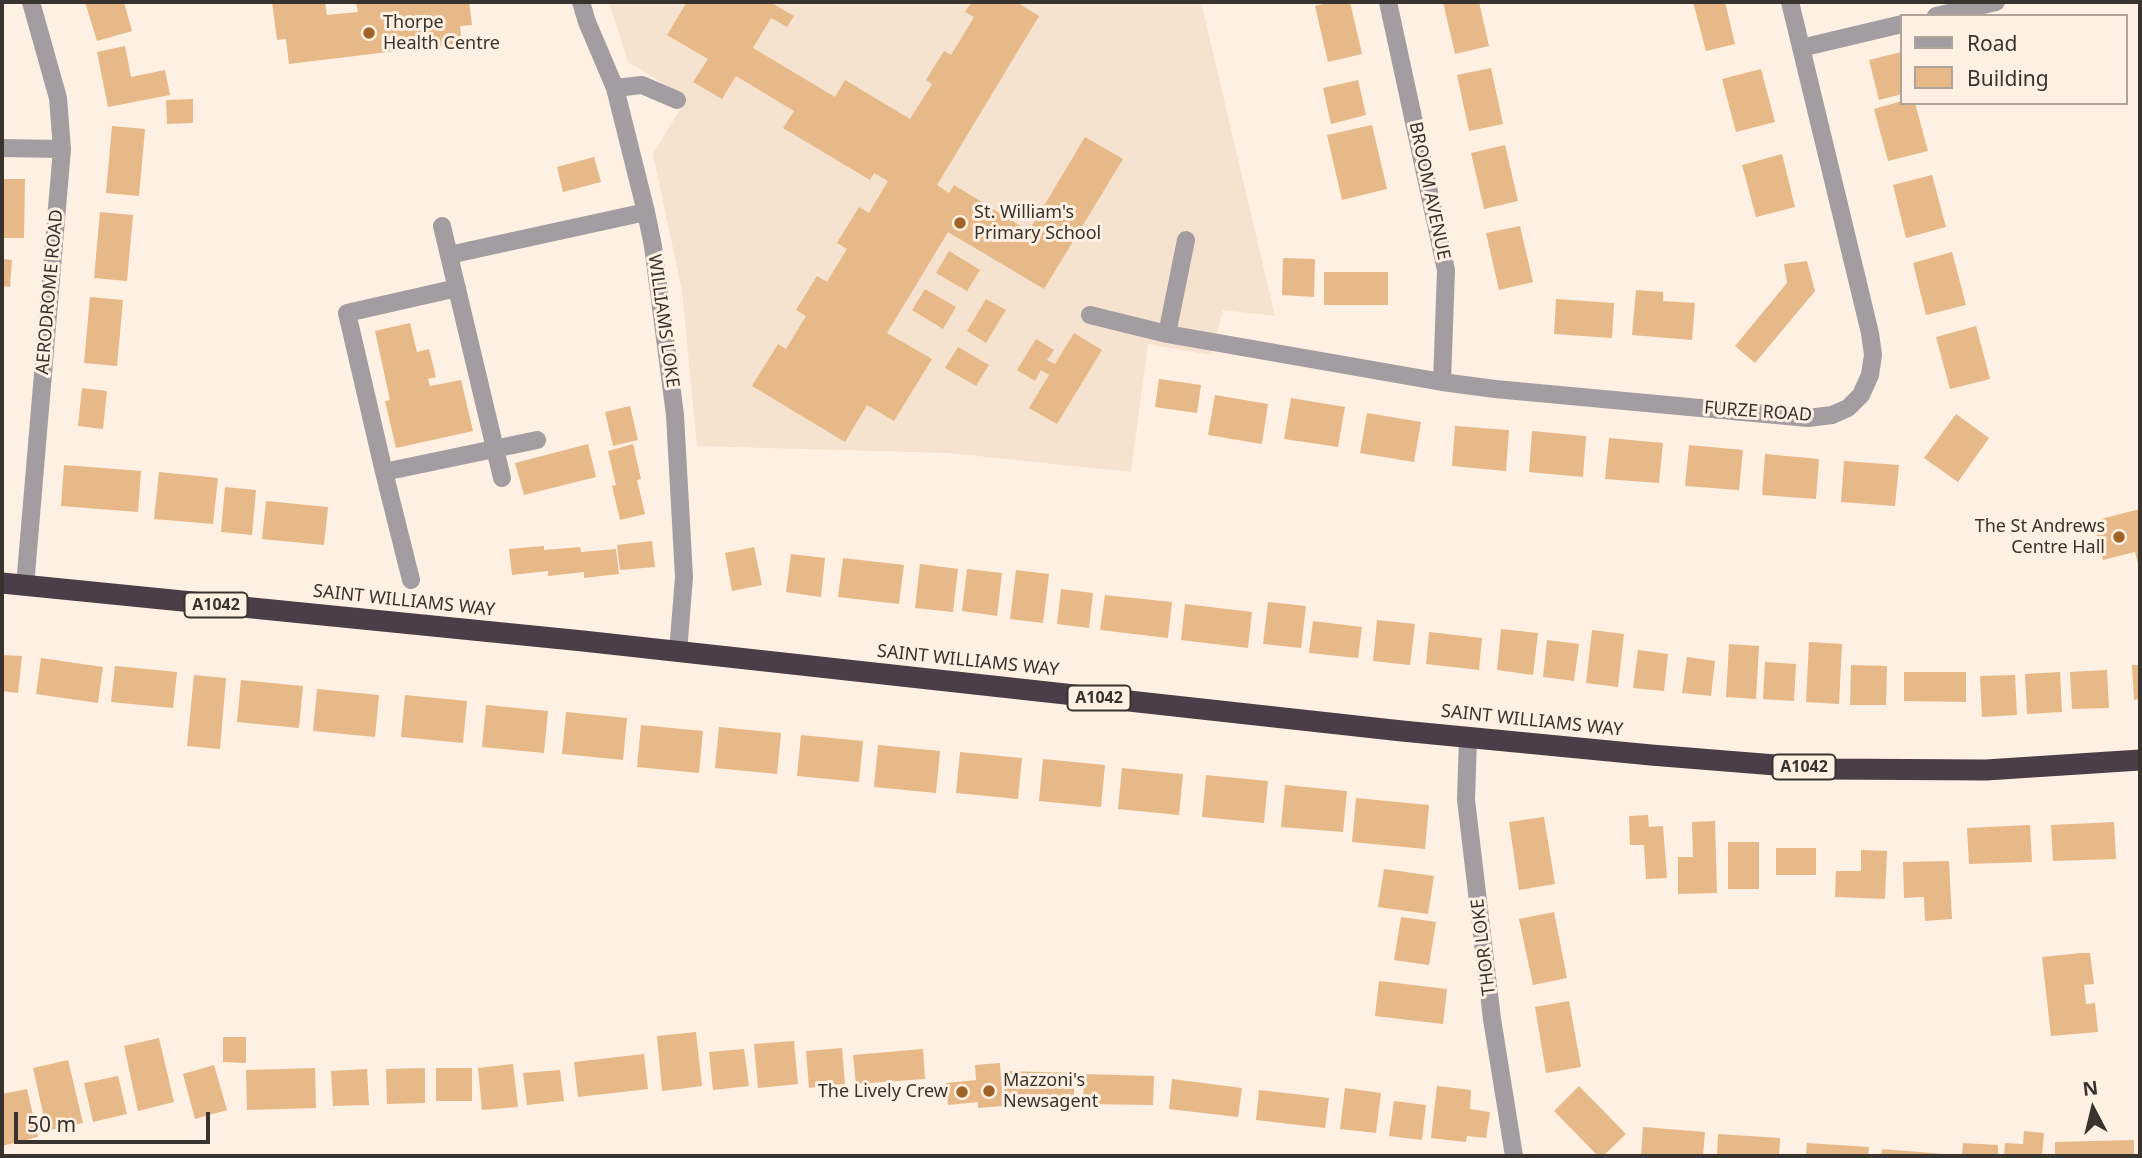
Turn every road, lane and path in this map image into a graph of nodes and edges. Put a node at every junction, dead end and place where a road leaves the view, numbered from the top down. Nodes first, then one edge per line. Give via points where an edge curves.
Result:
1 (31, 2) edge
2 (581, 2) edge
3 (1388, 2) edge
4 (1790, 2) edge
5 (1996, 2) edge
6 (1945, 14) edge
7 (1900, 24) edge
8 (1801, 48) junction
9 (615, 88) junction
10 (677, 100) dead end
11 (2, 148) edge
12 (62, 149) junction
13 (646, 212) junction
14 (442, 226) dead end
15 (1186, 240) dead end
16 (449, 255) junction
17 (457, 288) junction
18 (1090, 314) dead end
19 (1167, 334) junction
20 (1442, 382) junction
21 (537, 440) dead end
22 (496, 449) junction
23 (384, 472) junction
24 (502, 478) dead end
25 (411, 580) dead end
26 (2, 583) edge
27 (25, 586) junction
28 (678, 652) junction
29 (1468, 737) junction
30 (2140, 760) edge
31 (1514, 1156) edge

1 - 12 street, AERODROME ROAD via 58,98
2 - 9 street, WILLIAMS LOKE
3 - 20 street, BROOM AVENUE via 1446,270
4 - 8 street, FURZE ROAD
5 - 6 street
7 - 8 street
8 - 20 street, FURZE ROAD via 1873,355 1870,376 1848,408 1808,418
9 - 10 street via 642,85
9 - 13 street, WILLIAMS LOKE
11 - 12 street
12 - 27 street, AERODROME ROAD
13 - 16 street
13 - 28 street, WILLIAMS LOKE via 675,415 684,577
14 - 16 street
15 - 19 street
16 - 17 street
17 - 22 street
17 - 23 street via 347,313
18 - 19 street, FURZE ROAD
19 - 20 street, FURZE ROAD
21 - 22 street
22 - 23 street
22 - 24 street
23 - 25 street
26 - 27 highway, SAINT WILLIAMS WAY / A1042
27 - 28 highway, SAINT WILLIAMS WAY / A1042
28 - 29 highway, SAINT WILLIAMS WAY / A1042
29 - 30 highway, SAINT WILLIAMS WAY / A1042 via 1825,769 1986,770
29 - 31 street, THOR LOKE via 1466,800

